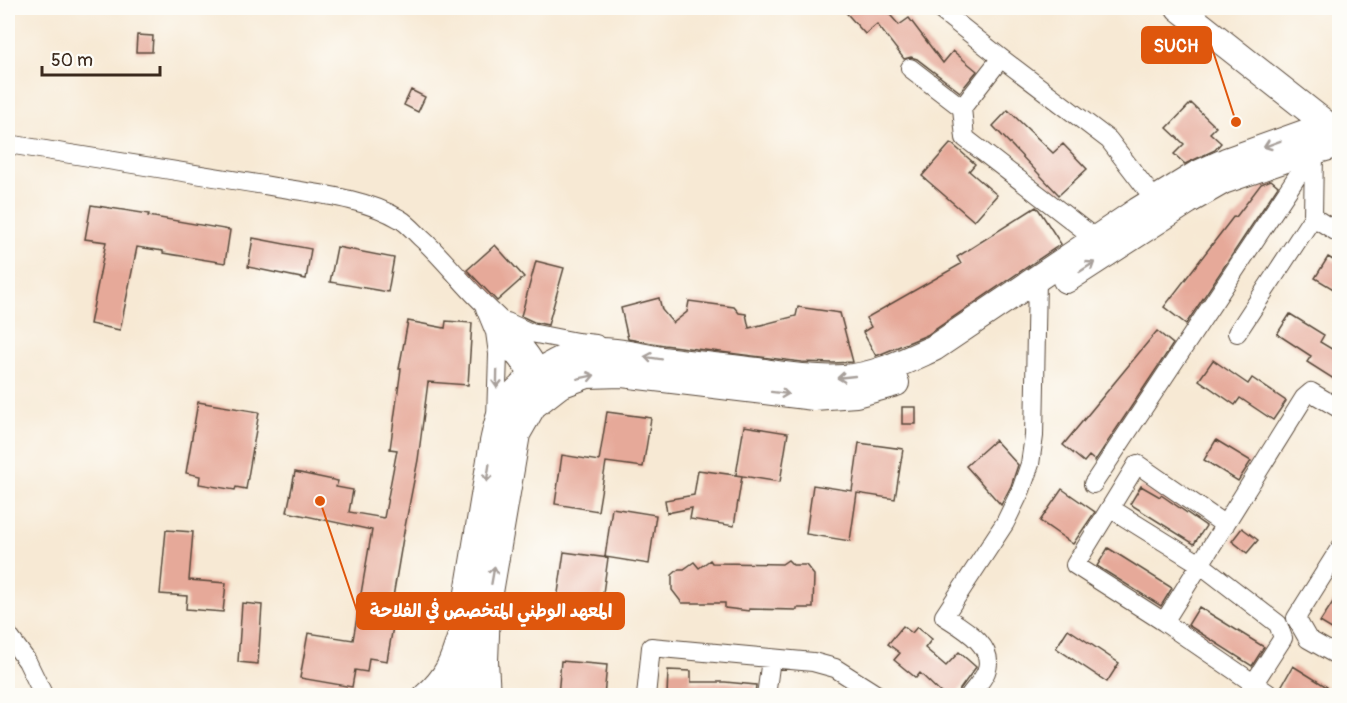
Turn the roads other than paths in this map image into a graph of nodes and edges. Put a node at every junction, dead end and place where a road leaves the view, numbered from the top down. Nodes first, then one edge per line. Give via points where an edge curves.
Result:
1 (938, 8) edge
2 (1179, 8) edge
3 (1001, 58) junction
4 (910, 68) dead end
5 (962, 108) junction
6 (1335, 134) edge
7 (8, 144) edge
8 (1314, 151) junction
9 (1155, 200) junction
10 (1313, 217) junction
11 (1340, 234) edge
12 (1096, 239) junction
13 (1037, 289) junction
14 (498, 325) junction
15 (1237, 333) dead end
16 (608, 351) junction
17 (541, 385) junction
18 (1340, 408) edge
19 (496, 429) junction
20 (1093, 484) dead end
21 (1110, 508) junction
22 (1225, 525) junction
23 (1340, 549) edge
24 (1200, 564) junction
25 (1164, 622) junction
26 (8, 635) edge
27 (461, 635) junction
28 (486, 641) junction
29 (1340, 657) edge
30 (771, 658) junction
31 (1254, 683) junction
32 (457, 695) edge
33 (44, 696) edge
34 (426, 696) edge
35 (487, 696) edge
36 (646, 696) edge
37 (766, 696) edge
38 (879, 696) edge
39 (969, 696) edge
40 (1272, 696) edge

1 - 3 street
2 - 6 street
3 - 5 street
3 - 9 street via 1109,140
4 - 5 street
5 - 12 street via 965,138
6 - 8 street
6 -> 9 street via 1226,161
7 - 14 street via 352,200 381,210 402,220 423,240 484,304
8 - 10 street
13 -> 8 street via 1223,181
8 - 20 street
9 - 12 street
10 - 11 street
10 - 15 street
12 - 13 street
13 -> 16 street via 908,360 878,372 844,378 809,378
17 -> 13 street via 587,375 622,374 814,397 856,394 893,385 925,371
13 - 39 street via 1030,464 1005,524 944,616 974,636 988,660 986,672
14 - 16 street via 595,344
14 - 17 street via 536,362
14 -> 19 street
16 - 17 street via 585,351 563,358
17 - 19 street via 512,397
28 -> 17 street via 487,610 517,434
18 - 22 street via 1311,392 1304,398
19 -> 27 street
21 - 22 street via 1137,464
21 - 24 street
21 - 25 street via 1075,566
22 - 24 street
23 - 29 street via 1296,618 1308,639
24 - 25 street
24 - 31 street via 1278,624 1283,638
25 - 31 street
26 - 33 street via 27,661
27 - 32 street
27 - 34 street via 452,664
28 - 32 street
28 - 35 street
30 - 36 street via 651,647
30 - 37 street
30 - 38 street via 835,668
31 - 40 street

